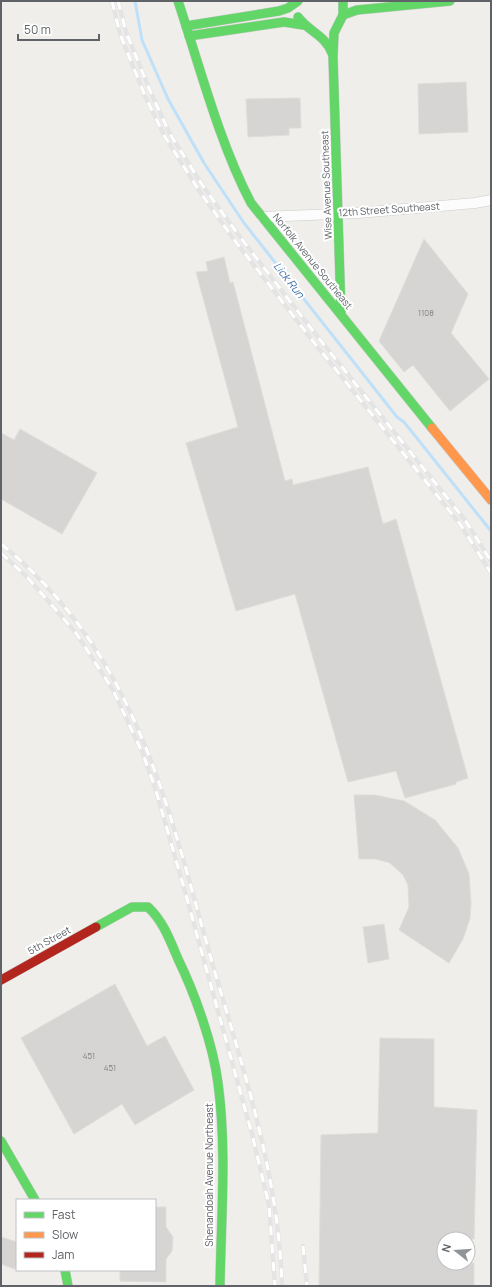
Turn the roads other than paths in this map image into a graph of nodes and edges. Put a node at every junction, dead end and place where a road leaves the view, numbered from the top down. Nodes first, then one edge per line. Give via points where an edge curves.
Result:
1 (178, 1) edge
2 (299, 1) edge
3 (343, 1) edge
4 (450, 1) edge
5 (343, 15) junction
6 (303, 25) junction
7 (186, 26) junction
8 (338, 26) junction
9 (315, 32) junction
10 (189, 36) junction
11 (333, 57) junction
12 (491, 200) edge
13 (337, 213) junction
14 (262, 217) junction
15 (341, 312) junction
16 (491, 500) edge
17 (108, 920) joint
18 (1, 980) edge
19 (1, 1140) edge
20 (34, 1199) edge
21 (65, 1271) edge
22 (68, 1286) edge
23 (220, 1286) edge

1 - 7 street, Norfolk Avenue Southeast
2 - 6 street via 298,18
2 - 7 street via 279,11
3 - 5 street, Wise Avenue Southeast
4 - 5 street via 357,10
5 - 8 street, Wise Avenue Southeast
6 - 9 street, Wise Avenue Southeast
6 - 10 street via 284,22
7 - 10 street, Norfolk Avenue Southeast
8 - 9 street via 329,32
8 - 11 street, Wise Avenue Southeast via 334,33
9 - 11 street, Wise Avenue Southeast via 327,40
10 - 14 street, Norfolk Avenue Southeast via 236,173
11 - 13 street, Wise Avenue Southeast
12 - 13 street, 12th Street Southeast
13 - 14 street, 12th Street Southeast
13 - 15 street, Wise Avenue Southeast
14 - 15 street, Norfolk Avenue Southeast
15 - 16 street, Norfolk Avenue Southeast
17 - 18 street, 5th Street
17 - 23 street, Shenandoah Avenue Northeast via 132,906 154,911 177,954 199,1011 218,1082 220,1106
19 - 20 street
21 - 22 street

